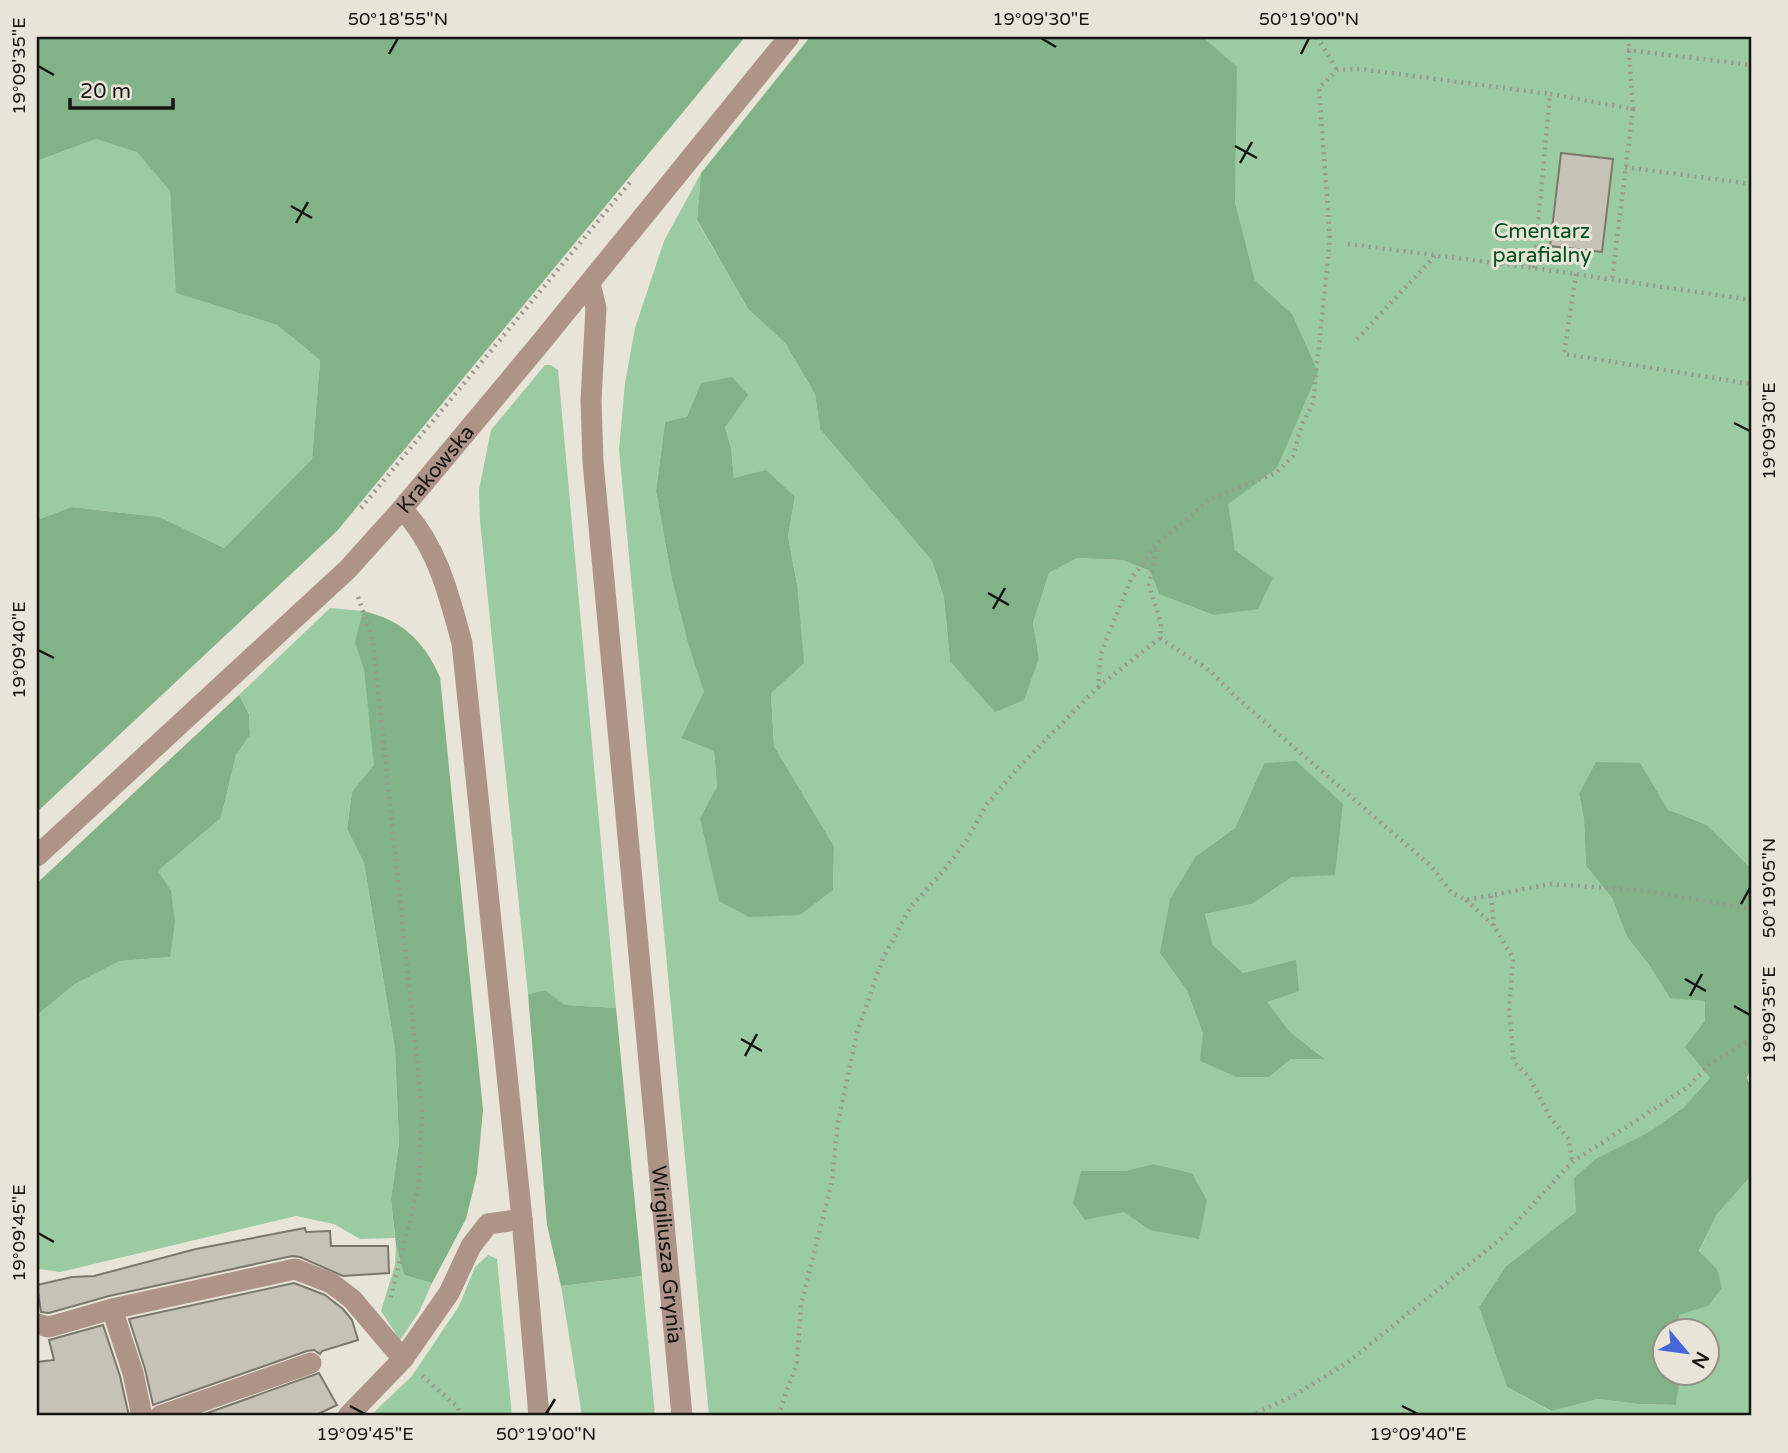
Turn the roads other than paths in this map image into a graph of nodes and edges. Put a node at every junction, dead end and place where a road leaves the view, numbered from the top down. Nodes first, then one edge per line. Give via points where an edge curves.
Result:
1 (789, 37) edge
2 (590, 283) junction
3 (402, 509) junction
4 (37, 856) edge
5 (522, 1219) junction
6 (112, 1309) junction
7 (37, 1324) edge
8 (403, 1359) junction
9 (311, 1363) dead end
10 (142, 1416) edge
11 (160, 1416) edge
12 (348, 1416) edge
13 (539, 1416) edge
14 (681, 1416) edge

1 - 2 street, Krakowska
2 - 3 street, Krakowska
2 - 14 street, Wirgiliusza Grynia via 596,308 593,462
3 - 4 street, Krakowska via 348,569
3 - 5 street via 427,540 462,643
5 - 8 street via 488,1224 471,1246 449,1293
5 - 13 street
6 - 7 street via 49,1327
6 - 8 street via 295,1269 331,1283 352,1299
6 - 10 street
8 - 12 street
9 - 11 street

